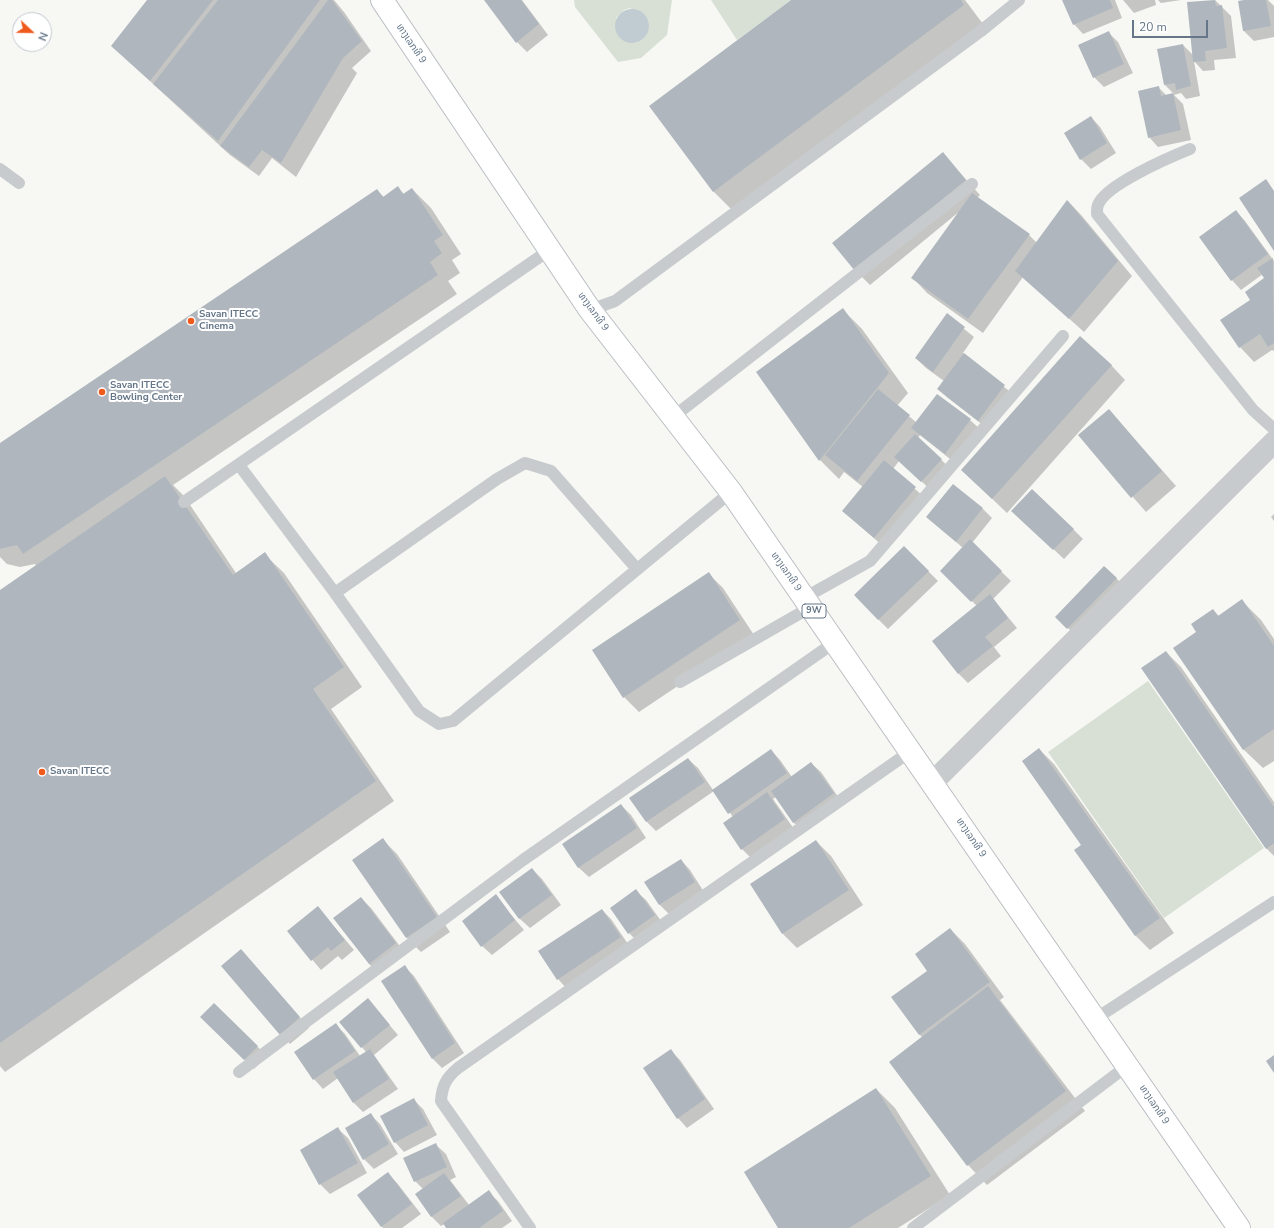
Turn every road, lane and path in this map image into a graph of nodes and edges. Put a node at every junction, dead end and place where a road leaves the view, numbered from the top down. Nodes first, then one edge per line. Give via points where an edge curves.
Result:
1 (382, 0) edge
2 (1019, 0) edge
3 (1190, 149) dead end
4 (0, 169) edge
5 (19, 183) dead end
6 (972, 184) dead end
7 (551, 250) junction
8 (590, 310) junction
9 (1063, 336) dead end
10 (673, 417) junction
11 (1274, 429) edge
12 (1274, 442) edge
13 (240, 465) junction
14 (731, 492) junction
15 (184, 502) dead end
16 (637, 570) junction
17 (335, 593) junction
18 (808, 602) junction
19 (835, 642) junction
20 (680, 682) dead end
21 (911, 751) junction
22 (932, 782) junction
23 (1274, 902) edge
24 (1095, 1019) junction
25 (1127, 1066) junction
26 (239, 1072) dead end
27 (530, 1228) edge
28 (913, 1228) edge
29 (1239, 1228) edge

1 - 7 main road, ທາງເລກທີ 9 / 9W
2 - 8 lane via 981,31 615,301
3 - 11 lane via 1154,163 1104,196 1098,205 1097,214 1253,410
4 - 5 lane
6 - 10 lane
7 - 8 main road, ທາງເລກທີ 9 / 9W
7 - 13 lane
8 - 10 main road, ທາງເລກທີ 9 / 9W
9 - 18 lane via 870,561
10 - 14 main road, ທາງເລກທີ 9 / 9W
12 - 22 street
13 - 15 lane
13 - 17 lane
14 - 16 lane
14 - 18 main road, ທາງເລກທີ 9 / 9W
16 - 17 lane via 551,471 525,463 497,479
16 - 17 lane via 453,721 439,724 418,711
18 - 19 main road, ທາງເລກທີ 9 / 9W
18 - 20 lane
19 - 21 main road, ທາງເລກທີ 9 / 9W
19 - 26 lane via 523,860
21 - 22 main road, ທາງເລກທີ 9 / 9W
21 - 27 lane via 446,1077 441,1101
22 - 24 main road, ທາງເລກທີ 9 / 9W
23 - 24 lane
24 - 25 main road, ທາງເລກທີ 9 / 9W
25 - 28 lane
25 - 29 main road, ທາງເລກທີ 9 / 9W

